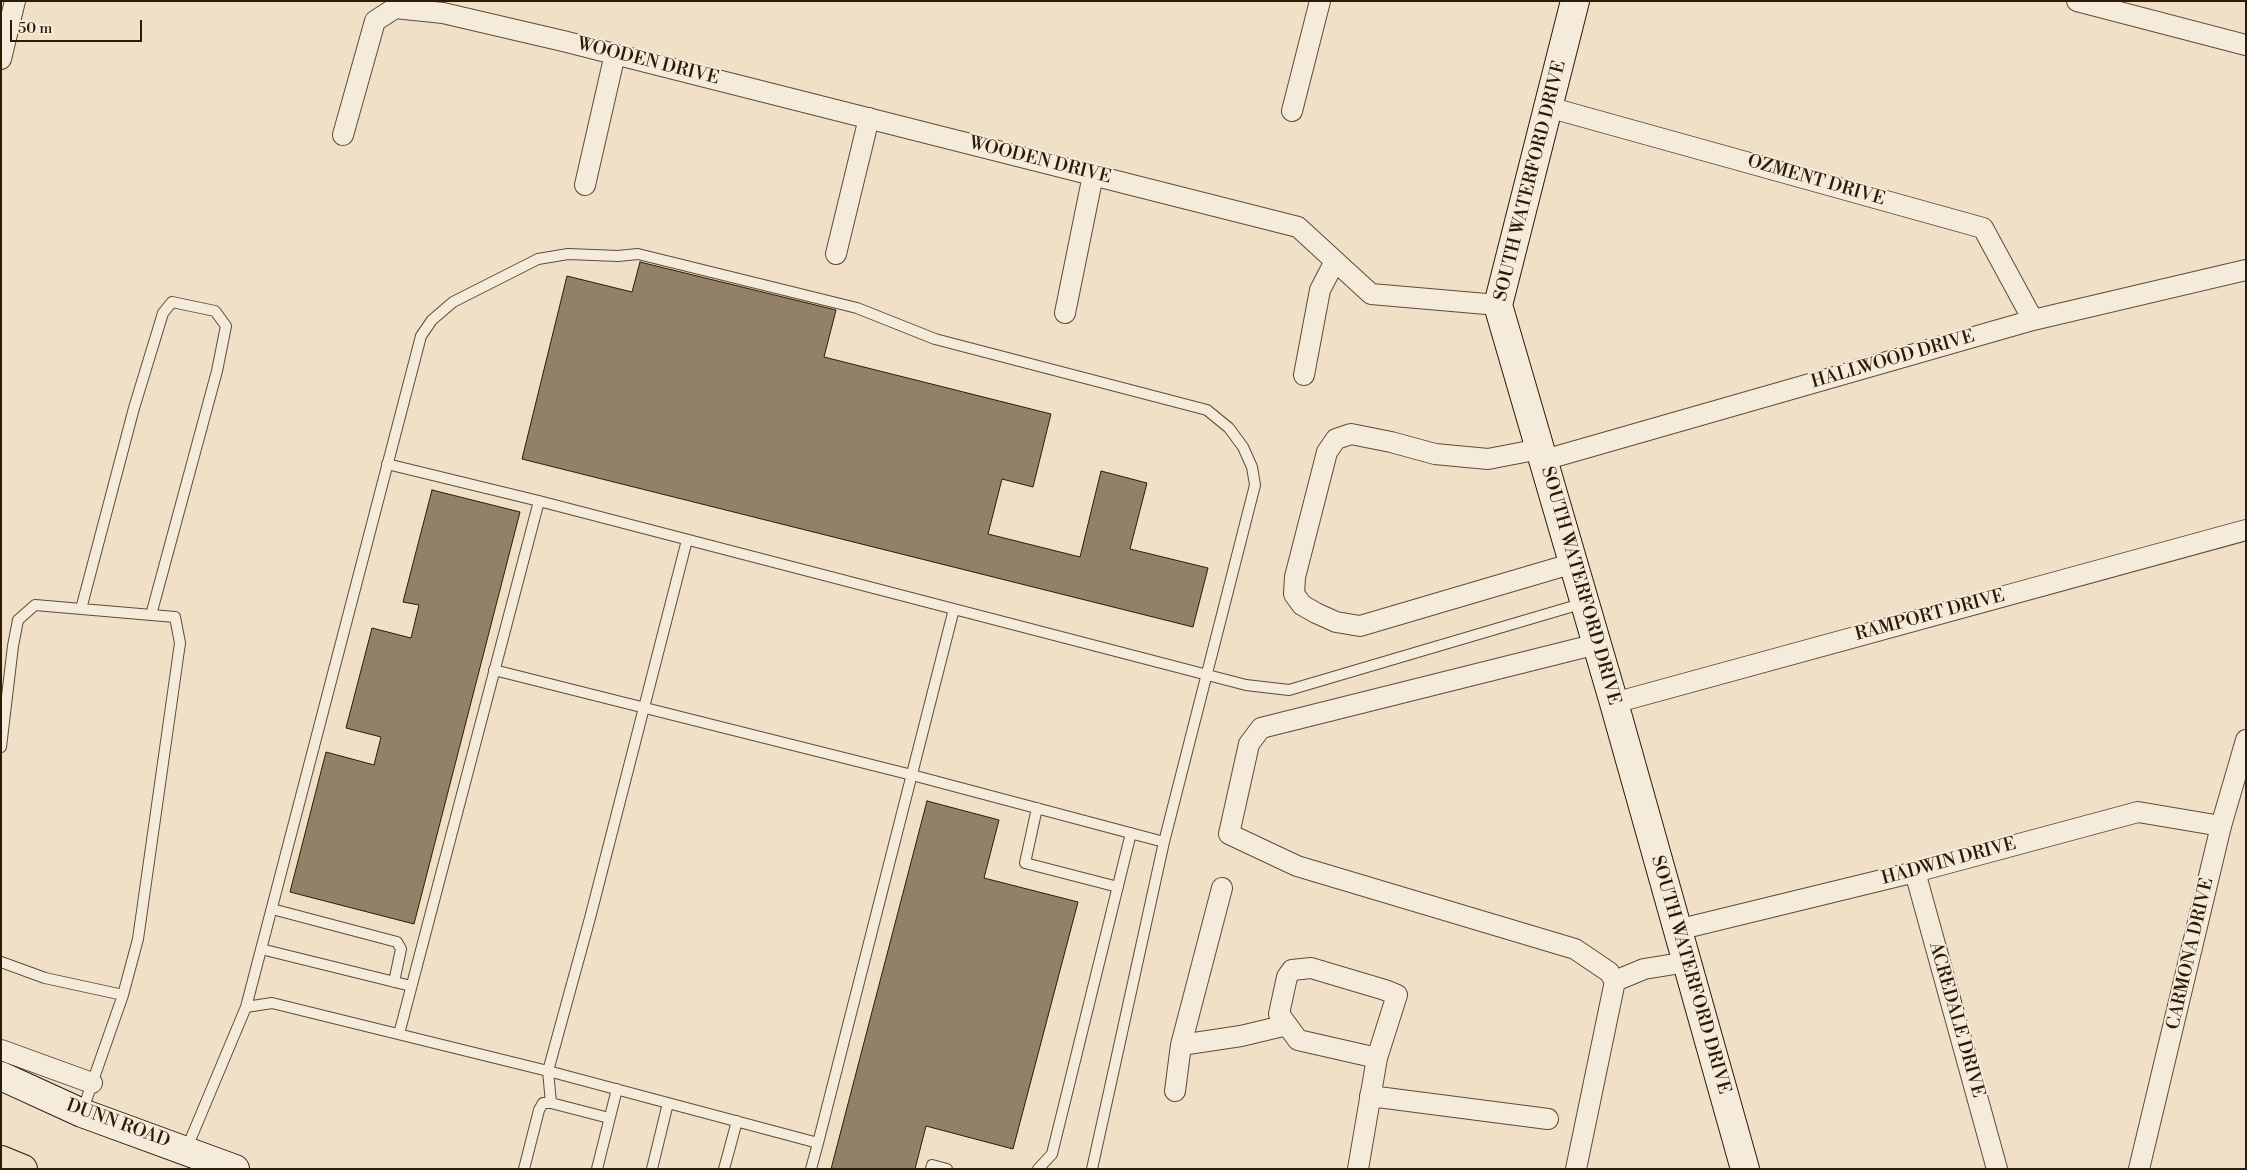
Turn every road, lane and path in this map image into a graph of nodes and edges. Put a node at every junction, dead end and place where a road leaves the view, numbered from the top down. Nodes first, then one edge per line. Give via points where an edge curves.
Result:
1 (15, 1) edge
2 (1320, 1) edge
3 (1575, 1) edge
4 (2077, 1) edge
5 (2246, 45) edge
6 (615, 54) junction
7 (1, 59) edge
8 (1548, 107) junction
9 (1292, 111) dead end
10 (869, 118) junction
11 (343, 135) dead end
12 (1093, 175) junction
13 (585, 185) dead end
14 (836, 254) dead end
15 (1335, 261) junction
16 (2246, 270) edge
17 (1498, 305) junction
18 (1065, 313) dead end
19 (2033, 320) junction
20 (1304, 375) dead end
21 (1542, 455) junction
22 (387, 464) junction
23 (539, 501) junction
24 (2246, 530) edge
25 (687, 540) junction
26 (1574, 563) junction
27 (1585, 603) junction
28 (81, 608) junction
29 (954, 609) junction
30 (151, 615) junction
31 (1597, 644) junction
32 (494, 670) junction
33 (1208, 675) junction
34 (1614, 703) junction
35 (645, 708) junction
36 (2246, 740) edge
37 (1, 747) edge
38 (912, 775) junction
39 (1037, 808) junction
40 (2221, 826) junction
41 (1131, 833) junction
42 (1164, 842) junction
43 (1915, 872) junction
44 (1118, 886) junction
45 (1222, 888) dead end
46 (272, 909) junction
47 (1677, 930) junction
48 (261, 949) junction
49 (1, 962) edge
50 (1687, 962) junction
51 (1615, 981) junction
52 (394, 982) junction
53 (411, 986) junction
54 (123, 995) junction
55 (246, 1007) junction
56 (1287, 1025) junction
57 (400, 1034) junction
58 (1180, 1045) junction
59 (1, 1050) edge
60 (1377, 1058) junction
61 (548, 1071) junction
62 (1, 1076) edge
63 (92, 1083) junction
64 (617, 1089) junction
65 (1175, 1091) dead end
66 (1370, 1096) junction
67 (668, 1102) junction
68 (551, 1103) junction
69 (82, 1113) junction
70 (610, 1118) junction
71 (1548, 1119) dead end
72 (737, 1121) junction
73 (818, 1143) junction
74 (186, 1150) junction
75 (1, 1160) edge
76 (23, 1169) edge
77 (235, 1169) edge
78 (524, 1169) edge
79 (597, 1169) edge
80 (652, 1169) edge
81 (724, 1169) edge
82 (811, 1169) edge
83 (931, 1169) edge
84 (947, 1169) edge
85 (1038, 1169) edge
86 (1092, 1169) edge
87 (1358, 1169) edge
88 (1576, 1169) edge
89 (1744, 1169) edge
90 (1997, 1169) edge
91 (2139, 1169) edge

1 - 7 street
2 - 9 street
3 - 8 street, SOUTH WATERFORD DRIVE
4 - 5 street
6 - 10 street, WOODEN DRIVE
6 - 11 street, WOODEN DRIVE via 443,14 395,8 375,20
6 - 13 street
8 - 17 street, SOUTH WATERFORD DRIVE
8 - 19 street, OZMENT DRIVE via 1983,228
10 - 12 street, WOODEN DRIVE
10 - 14 street
12 - 15 street, WOODEN DRIVE via 1298,227
12 - 18 street
15 - 17 street, WOODEN DRIVE via 1371,294
15 - 20 street via 1320,290
16 - 19 street, HALLWOOD DRIVE
17 - 21 street, SOUTH WATERFORD DRIVE
19 - 21 street, HALLWOOD DRIVE
21 - 26 street, SOUTH WATERFORD DRIVE
21 - 26 street, HALLWOOD DRIVE via 1488,459 1435,454 1351,434 1336,439 1327,452 1295,577 1294,594 1302,605 1316,613 1336,622 1360,626
22 - 23 lane
22 - 33 lane via 420,336 432,320 453,302 538,259 568,254 638,254 857,308 935,339 1207,410 1229,428 1243,447 1252,467 1255,485
22 - 46 lane
23 - 25 lane
23 - 32 lane
24 - 34 street, RAMPORT DRIVE
25 - 29 lane
25 - 35 lane
26 - 27 street, SOUTH WATERFORD DRIVE
27 - 31 street, SOUTH WATERFORD DRIVE
27 - 33 lane via 1289,690 1246,685
28 - 30 lane
28 - 30 lane via 134,408 163,313 172,302 215,311 226,326 217,371
28 - 37 lane via 35,605 18,620
29 - 33 lane
29 - 38 lane
30 - 54 lane via 175,617 180,643 138,938
31 - 34 street, SOUTH WATERFORD DRIVE
31 - 51 street via 1261,728 1249,744 1229,834 1297,866 1575,949 1609,972
32 - 35 lane
32 - 53 lane
33 - 42 lane
34 - 47 street, SOUTH WATERFORD DRIVE
35 - 38 lane
35 - 61 lane
36 - 40 street, CARMONA DRIVE
38 - 39 lane
38 - 73 lane
39 - 41 lane
39 - 44 lane via 1025,863
40 - 43 street, HADWIN DRIVE via 2138,812
40 - 91 street, CARMONA DRIVE
41 - 42 lane
41 - 44 lane
42 - 86 lane
43 - 47 street, HADWIN DRIVE
43 - 90 street, ACREDALE DRIVE
44 - 85 lane via 1052,1154
45 - 58 street
46 - 48 lane
46 - 52 lane via 397,942 402,949
47 - 50 street, SOUTH WATERFORD DRIVE
48 - 52 lane
48 - 55 lane
49 - 54 lane via 45,978
50 - 51 street via 1644,969
50 - 89 street, SOUTH WATERFORD DRIVE
51 - 88 street
52 - 53 lane
53 - 57 lane
54 - 63 lane
55 - 57 lane via 272,1003
55 - 74 lane
56 - 58 street via 1242,1036
56 - 60 street via 1298,1040
56 - 60 street via 1279,1014 1287,977 1292,970 1311,968 1385,990 1397,995
57 - 61 lane
58 - 65 street
59 - 63 street
60 - 66 street
61 - 64 lane
61 - 68 lane
62 - 69 street, DUNN ROAD
63 - 69 lane
64 - 67 lane
64 - 70 lane
66 - 71 street
66 - 87 street
67 - 72 lane
67 - 80 lane
68 - 70 lane
68 - 78 lane via 544,1103 539,1110
69 - 74 street, DUNN ROAD
70 - 79 lane
72 - 73 lane
72 - 81 lane
73 - 82 lane
74 - 77 street, DUNN ROAD
75 - 76 highway
83 - 84 lane via 932,1165

